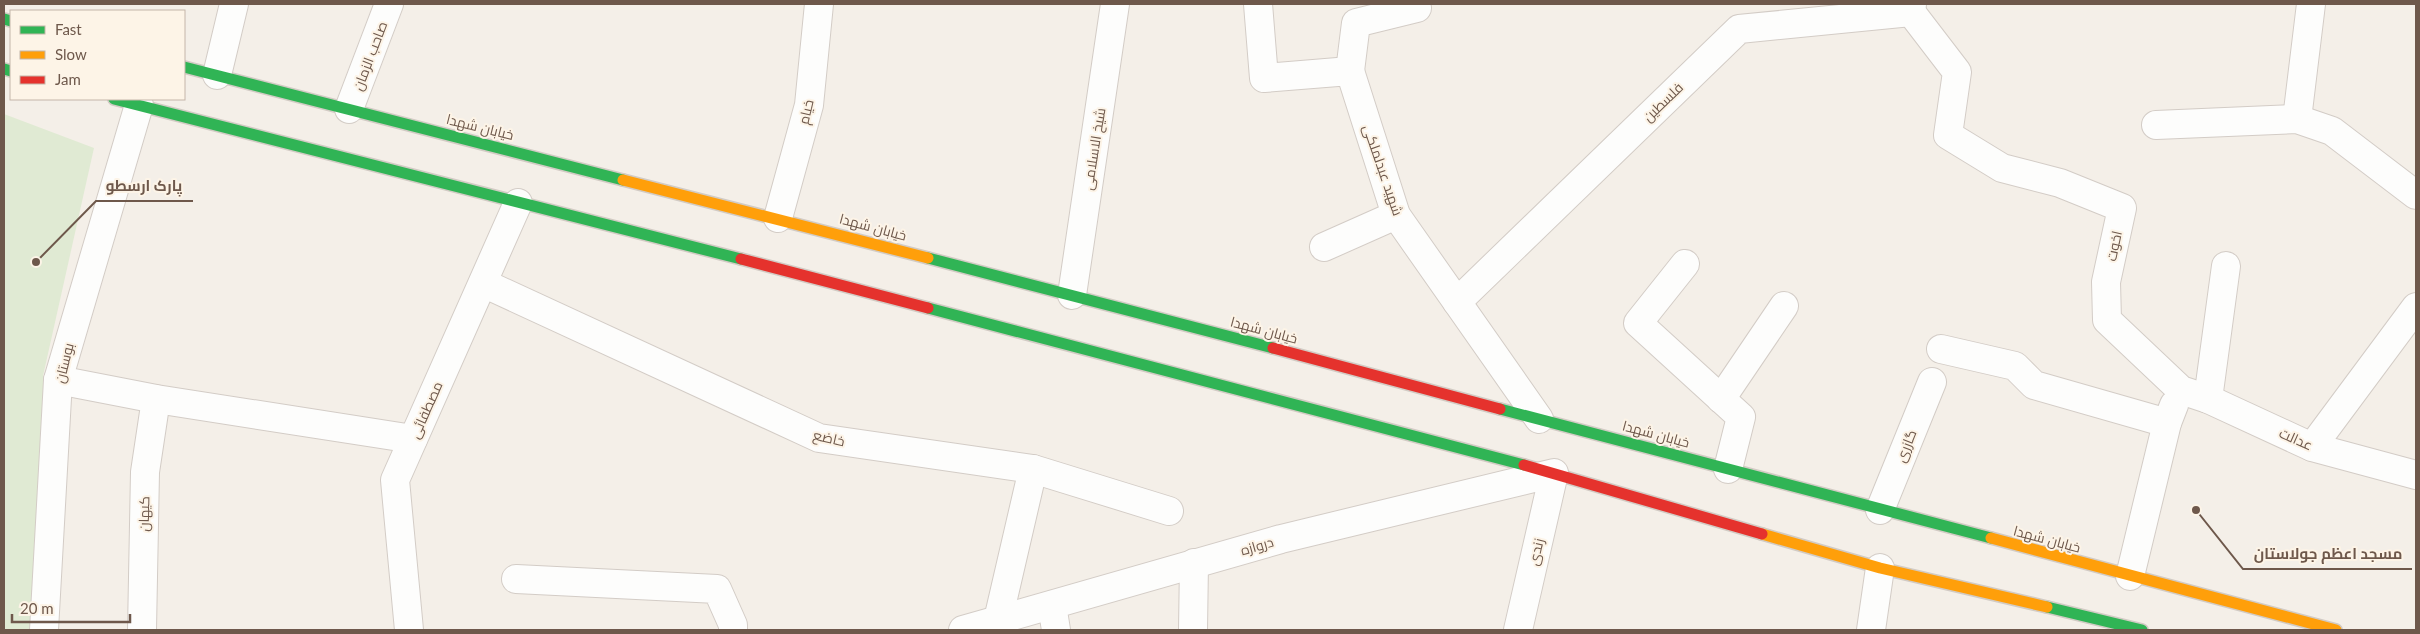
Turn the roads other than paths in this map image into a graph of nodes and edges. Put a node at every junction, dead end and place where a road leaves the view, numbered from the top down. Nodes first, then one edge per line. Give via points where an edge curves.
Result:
1 (234, 4) edge
2 (389, 4) edge
3 (820, 4) edge
4 (1115, 4) edge
5 (1258, 4) edge
6 (2311, 4) edge
7 (1417, 8) dead end
8 (1911, 8) edge
9 (185, 67) edge
10 (1350, 70) junction
11 (217, 76) junction
12 (126, 102) edge
13 (349, 109) junction
14 (2297, 119) junction
15 (2156, 125) dead end
16 (2416, 195) edge
17 (518, 202) junction
18 (1396, 215) junction
19 (778, 218) junction
20 (1324, 248) dead end
21 (1685, 264) dead end
22 (2226, 266) dead end
23 (483, 283) junction
24 (1072, 295) junction
25 (1457, 302) junction
26 (1784, 306) dead end
27 (2416, 307) edge
28 (1941, 349) dead end
29 (58, 380) junction
30 (1932, 382) dead end
31 (2181, 390) junction
32 (156, 399) junction
33 (1721, 399) junction
34 (2208, 399) junction
35 (1538, 419) junction
36 (2167, 423) junction
37 (414, 439) junction
38 (2312, 447) junction
39 (1033, 469) junction
40 (1728, 469) junction
41 (1554, 473) junction
42 (2416, 475) edge
43 (1880, 510) junction
44 (1169, 511) dead end
45 (1194, 563) junction
46 (1880, 568) junction
47 (2130, 576) junction
48 (516, 579) dead end
49 (1054, 618) edge
50 (998, 620) junction
51 (44, 630) edge
52 (142, 630) edge
53 (410, 630) edge
54 (733, 630) edge
55 (963, 630) edge
56 (1193, 630) edge
57 (1518, 630) edge
58 (1871, 630) edge
59 (2142, 630) edge
60 (2336, 630) edge

1 - 11 street
2 - 13 street, صاحب الزمان
3 - 19 street, خیام via 809,106
4 - 24 street, شیخ الاسلامی
5 - 10 street via 1264,78
6 - 14 street
7 - 10 street via 1356,23
8 - 25 street, فلسطین via 1739,29
8 - 31 street, اخوت via 1958,72 1948,136 2002,168 2060,183 2122,208 2106,282 2107,320
9 - 11 main road, خیابان شهدا
10 - 18 street, شهید عبدلملکی
11 - 13 main road, خیابان شهدا
12 - 17 main road
12 - 29 street, بوستان
13 - 19 main road, خیابان شهدا
14 - 15 street
14 - 16 street via 2332,132
17 - 23 street, مصطفائی
17 - 41 main road
18 - 20 street
18 - 25 street, شهید عبدلملکی
19 - 24 main road, خیابان شهدا
21 - 33 street via 1638,323
22 - 34 street
23 - 37 street, مصطفائی
23 - 39 street, خاضع via 819,438
24 - 35 main road, خیابان شهدا
25 - 35 street, شهید عبدلملکی
26 - 33 street
27 - 38 street
28 - 36 street via 2015,366 2034,385
29 - 32 street
29 - 51 street, بوستان
30 - 43 street, گازری
31 - 34 street, عدالت
31 - 36 street
32 - 37 street
32 - 52 street, کیهان via 145,472
33 - 40 street via 1741,417
34 - 38 street, عدالت
35 - 40 main road, خیابان شهدا
36 - 47 street
37 - 53 street, مصطفائی via 395,480
38 - 42 street, عدالت
39 - 44 street, خاضع
39 - 50 street
40 - 43 main road, خیابان شهدا
41 - 45 street, دروازه
41 - 46 main road
41 - 57 street, زندی
43 - 47 main road, خیابان شهدا
45 - 49 street, دروازه
45 - 56 street
46 - 58 street
46 - 59 main road
47 - 60 main road, خیابان شهدا
48 - 54 street via 717,589
49 - 50 street, دروازه
50 - 55 street, دروازه

